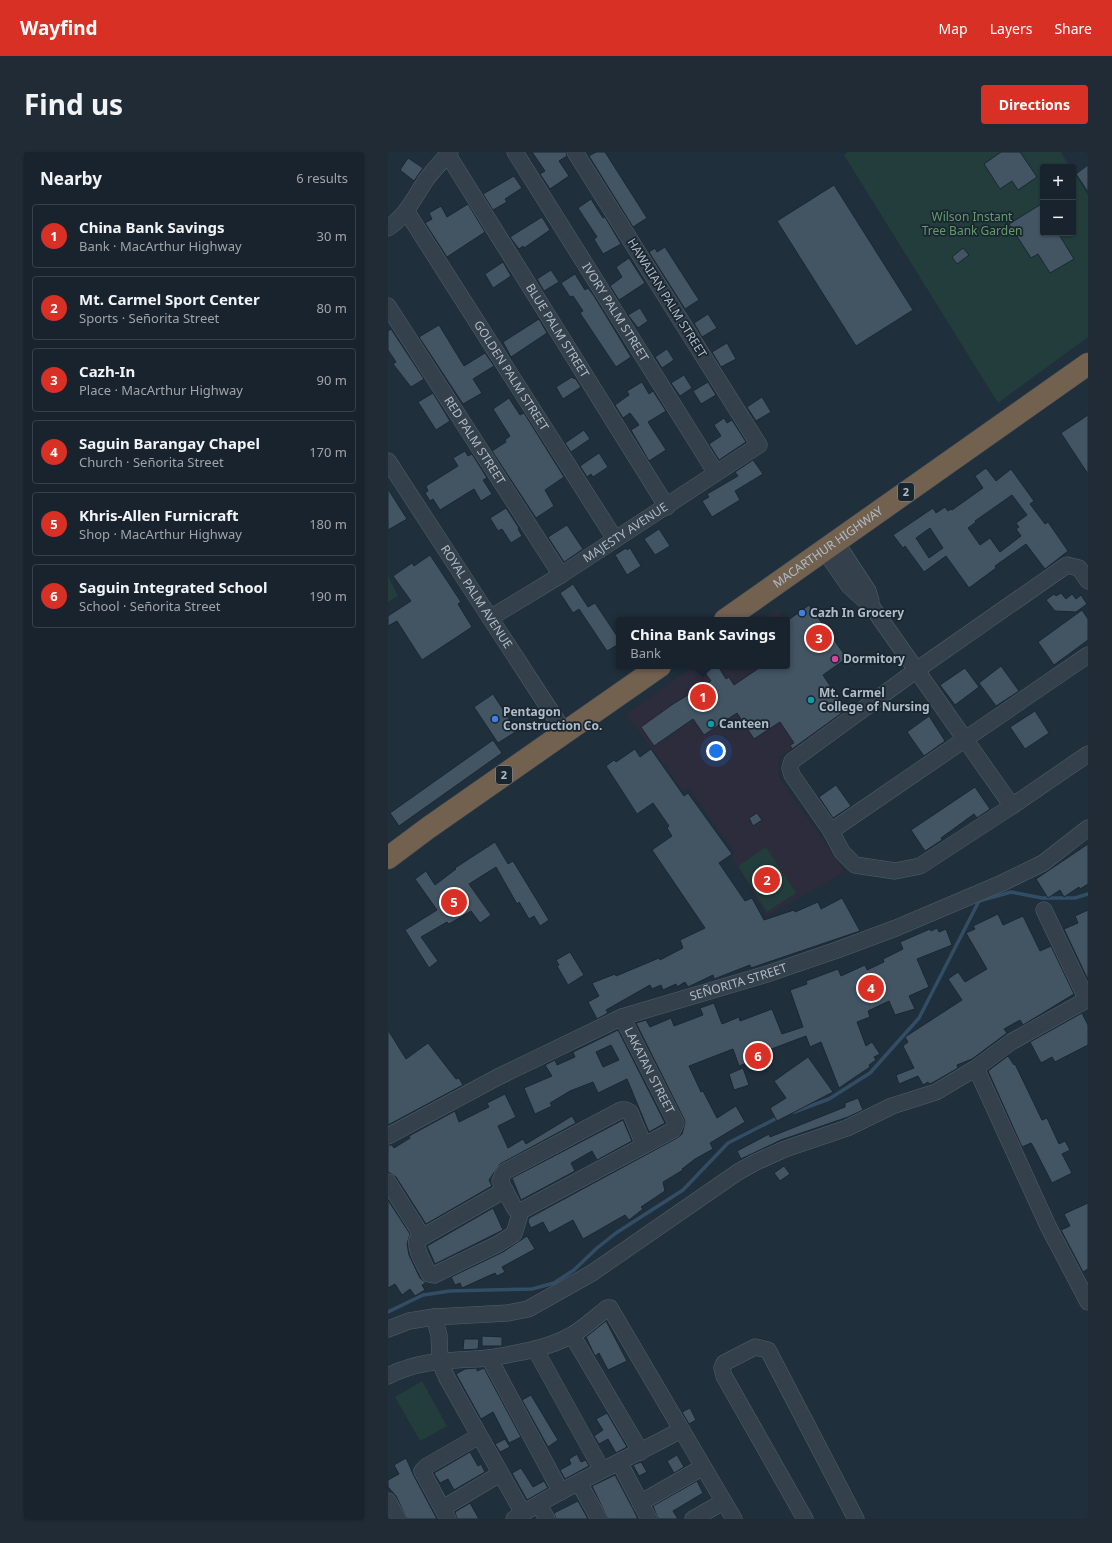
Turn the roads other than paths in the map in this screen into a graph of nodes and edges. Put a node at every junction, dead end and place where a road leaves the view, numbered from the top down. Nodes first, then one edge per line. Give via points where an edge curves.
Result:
1 (515, 152) edge
2 (575, 152) edge
3 (449, 153) edge
4 (407, 212) junction
5 (388, 228) edge
6 (388, 306) edge
7 (1088, 364) edge
8 (759, 444) joint
9 (388, 461) edge
10 (716, 473) junction
11 (393, 479) edge
12 (667, 507) junction
13 (615, 540) junction
14 (830, 546) junction
15 (561, 575) junction
16 (1088, 581) edge
17 (729, 617) edge
18 (490, 618) junction
19 (1088, 655) edge
20 (656, 669) edge
21 (918, 669) junction
22 (565, 733) junction
23 (965, 740) junction
24 (1088, 754) edge
25 (1012, 806) junction
26 (1088, 828) edge
27 (831, 831) junction
28 (388, 858) edge
29 (1044, 910) dead end
30 (1087, 1000) edge
31 (622, 1017) junction
32 (976, 1068) junction
33 (388, 1136) edge
34 (644, 1145) junction
35 (388, 1182) edge
36 (505, 1190) junction
37 (521, 1210) junction
38 (422, 1236) junction
39 (1088, 1302) edge
40 (434, 1317) junction
41 (388, 1329) edge
42 (572, 1335) junction
43 (535, 1349) junction
44 (489, 1358) junction
45 (440, 1362) junction
46 (388, 1376) edge
47 (681, 1430) junction
48 (479, 1436) junction
49 (641, 1452) junction
50 (619, 1462) junction
51 (703, 1467) junction
52 (602, 1470) junction
53 (500, 1474) junction
54 (580, 1483) junction
55 (561, 1492) junction
56 (388, 1501) edge
57 (723, 1502) junction
58 (640, 1503) junction
59 (539, 1505) junction
60 (446, 1513) edge
61 (518, 1516) edge
62 (398, 1519) edge
63 (547, 1519) edge
64 (599, 1519) edge
65 (649, 1519) edge
66 (693, 1519) edge
67 (734, 1519) edge
68 (805, 1519) edge
69 (856, 1519) edge

1 - 10 street, IVORY PALM STREET
2 - 8 street, HAWAIIAN PALM STREET
3 - 4 street via 427,179
3 - 12 street, BLUE PALM STREET
4 - 5 street
4 - 13 street, GOLDEN PALM STREET
6 - 15 street, RED PALM STREET
7 - 14 highway, MACARTHUR HIGHWAY / 2
8 - 10 street, MAJESTY AVENUE
9 - 11 street, ROYAL PALM AVENUE
10 - 12 street, MAJESTY AVENUE
11 - 18 street, ROYAL PALM AVENUE
12 - 13 street, MAJESTY AVENUE
13 - 15 street, MAJESTY AVENUE
14 - 17 highway, MACARTHUR HIGHWAY / 2
14 - 21 street via 854,582 868,591 872,607
15 - 18 street, MAJESTY AVENUE
16 - 21 street via 1079,568 1067,565
18 - 22 street, ROYAL PALM AVENUE
19 - 23 street
20 - 22 highway, 2
21 - 23 street
21 - 27 street via 792,761 792,775
22 - 28 highway, 2
23 - 25 street
23 - 27 street
24 - 25 street
25 - 27 street via 920,866 895,871 856,865 842,852
26 - 31 street, SEÑORITA STREET via 1043,862 1002,884 896,928 767,974
29 - 30 street
30 - 32 street via 1011,1042
31 - 33 street, SEÑORITA STREET via 498,1077
31 - 34 street, LAKATAN STREET via 676,1123 673,1130
32 - 39 street via 1048,1226
32 - 40 street via 936,1092 892,1106 847,1128 785,1149 756,1162 592,1273 528,1309 508,1313
34 - 36 street via 630,1112 621,1110 504,1172 500,1180
34 - 37 street
35 - 38 street
36 - 37 street via 515,1209
36 - 38 street
37 - 38 street via 514,1234 434,1276 429,1274 418,1252 417,1240
40 - 41 street via 409,1321
40 - 45 street via 439,1335
42 - 43 street
42 - 47 street via 610,1308
42 - 49 street
43 - 44 street
43 - 52 street
44 - 45 street
44 - 55 street
45 - 46 street via 422,1363
45 - 48 street
47 - 49 street
47 - 51 street
48 - 53 street
48 - 60 street via 422,1471
49 - 50 street
50 - 52 street
50 - 58 street
51 - 57 street
51 - 58 street
52 - 54 street
53 - 60 street
53 - 61 street
54 - 55 street
54 - 64 street
55 - 59 street
56 - 62 street
57 - 66 street
57 - 67 street
58 - 65 street
59 - 61 street
59 - 63 street
68 - 69 street via 724,1376 724,1363 755,1347 768,1350

